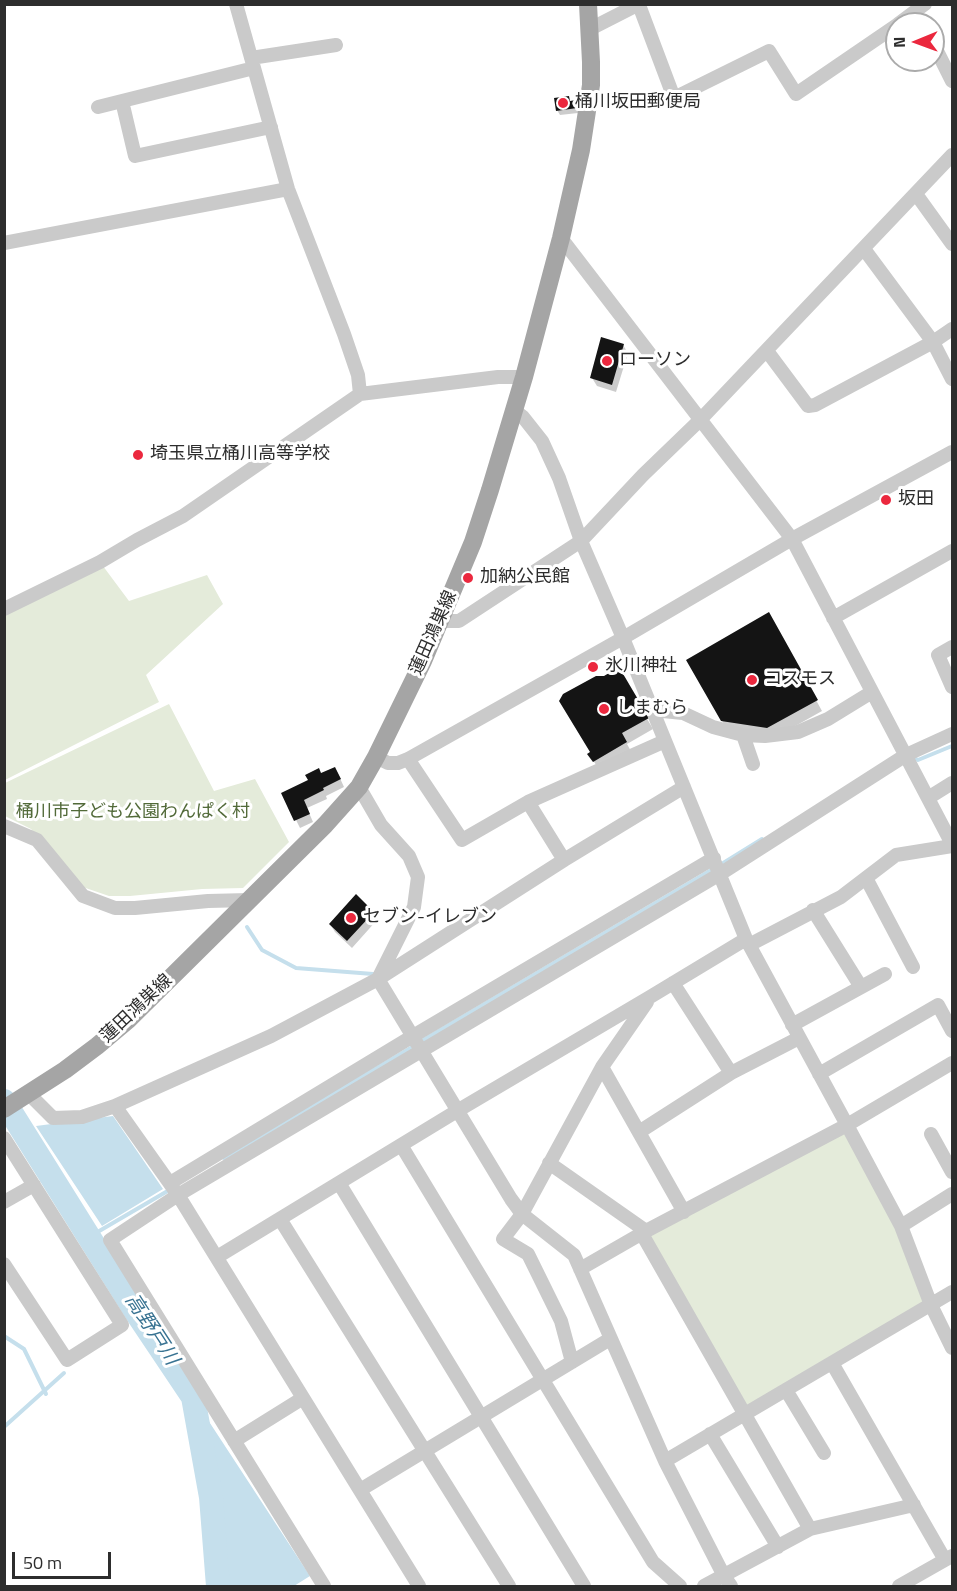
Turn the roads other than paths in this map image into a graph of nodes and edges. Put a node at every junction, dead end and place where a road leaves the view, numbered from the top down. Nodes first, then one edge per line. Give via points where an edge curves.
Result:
1 (236, 4) edge
2 (588, 4) edge
3 (639, 5) edge
4 (590, 29) junction
5 (885, 32) edge
6 (336, 45) dead end
7 (253, 63) junction
8 (945, 67) edge
9 (952, 81) edge
10 (122, 101) junction
11 (98, 107) dead end
12 (271, 128) junction
13 (952, 155) edge
14 (288, 189) junction
15 (916, 194) junction
16 (561, 238) junction
17 (4, 243) edge
18 (952, 244) edge
19 (864, 249) junction
20 (952, 329) edge
21 (933, 342) junction
22 (767, 351) junction
23 (524, 377) junction
24 (952, 379) edge
25 (360, 394) junction
26 (514, 410) junction
27 (700, 420) junction
28 (952, 452) edge
29 (792, 539) junction
30 (581, 541) junction
31 (952, 551) edge
32 (4, 609) edge
33 (833, 618) junction
34 (441, 621) junction
35 (623, 638) junction
36 (952, 647) edge
37 (952, 687) edge
38 (872, 692) junction
39 (653, 710) junction
40 (952, 734) edge
41 (743, 735) junction
42 (665, 741) junction
43 (906, 755) junction
44 (376, 758) junction
45 (408, 759) junction
46 (753, 764) dead end
47 (952, 783) edge
48 (359, 787) junction
49 (684, 787) junction
50 (928, 798) junction
51 (528, 802) junction
52 (4, 826) edge
53 (952, 840) edge
54 (714, 858) junction
55 (564, 860) junction
56 (720, 874) junction
57 (866, 878) junction
58 (249, 900) junction
59 (813, 910) junction
60 (747, 942) junction
61 (913, 967) dead end
62 (885, 974) dead end
63 (378, 979) junction
64 (673, 983) junction
65 (861, 987) junction
66 (650, 997) junction
67 (792, 1025) junction
68 (952, 1030) edge
69 (413, 1036) junction
70 (800, 1038) junction
71 (421, 1051) junction
72 (952, 1063) edge
73 (602, 1067) junction
74 (731, 1073) junction
75 (819, 1074) junction
76 (29, 1094) junction
77 (116, 1106) junction
78 (4, 1109) edge
79 (457, 1111) junction
80 (848, 1125) junction
81 (639, 1132) junction
82 (931, 1134) dead end
83 (4, 1138) edge
84 (401, 1144) junction
85 (549, 1163) junction
86 (952, 1172) edge
87 (170, 1183) junction
88 (339, 1183) junction
89 (34, 1185) junction
90 (952, 1194) edge
91 (178, 1195) junction
92 (4, 1202) edge
93 (684, 1212) junction
94 (522, 1214) junction
95 (280, 1219) junction
96 (901, 1226) junction
97 (644, 1232) junction
98 (217, 1257) junction
99 (4, 1264) edge
100 (580, 1269) junction
101 (9, 1280) edge
102 (952, 1292) edge
103 (931, 1305) junction
104 (610, 1339) junction
105 (952, 1348) edge
106 (572, 1362) junction
107 (832, 1363) junction
108 (543, 1380) junction
109 (786, 1390) junction
110 (303, 1398) junction
111 (745, 1414) junction
112 (481, 1417) junction
113 (710, 1434) junction
114 (234, 1441) junction
115 (424, 1451) junction
116 (824, 1453) dead end
117 (665, 1461) junction
118 (360, 1490) junction
119 (914, 1504) junction
120 (810, 1529) junction
121 (778, 1547) junction
122 (949, 1558) edge
123 (728, 1582) edge
124 (320, 1585) edge
125 (418, 1587) edge
126 (509, 1587) edge
127 (584, 1587) edge
128 (680, 1587) edge
129 (704, 1587) edge
130 (899, 1587) edge

1 - 7 street
2 - 4 main road, 蓮田鴻巣線
3 - 4 street
3 - 5 street via 674,98 769,51 796,94
4 - 16 main road, 蓮田鴻巣線 via 587,116
6 - 7 street
7 - 10 street
7 - 12 street
8 - 9 street
10 - 11 street
10 - 12 street via 135,156
12 - 14 street
13 - 15 street
14 - 17 street
14 - 25 street via 344,334
15 - 18 street
15 - 19 street
16 - 23 main road, 蓮田鴻巣線
16 - 27 street
19 - 21 street
19 - 22 street
20 - 21 street
21 - 22 street via 816,405 808,405
21 - 24 street
22 - 27 street
23 - 25 street
23 - 26 main road, 蓮田鴻巣線
25 - 32 street via 183,516
26 - 30 street via 542,441
26 - 34 main road, 蓮田鴻巣線 via 473,543
27 - 29 street
27 - 30 street
28 - 29 street
29 - 33 street
29 - 35 street
30 - 34 street via 459,621
30 - 35 street
31 - 33 street
33 - 38 street
34 - 44 main road, 蓮田鴻巣線
35 - 39 street
35 - 45 street
36 - 37 street via 938,654
38 - 41 street via 798,732
38 - 43 street
39 - 41 street via 683,713
39 - 42 street
40 - 43 street
41 - 46 street
42 - 49 street
42 - 51 street
43 - 50 street
43 - 56 street
44 - 45 street via 388,763
44 - 48 main road, 蓮田鴻巣線
45 - 51 street via 462,840
47 - 50 street
48 - 58 main road, 蓮田鴻巣線
48 - 63 street via 381,825 409,856 418,877 414,907
49 - 54 street
49 - 55 street
50 - 53 street
51 - 55 street
52 - 58 street via 37,840 83,896 115,908
53 - 57 street via 896,855
54 - 56 street
54 - 69 street
55 - 63 street
56 - 60 street
56 - 71 street
57 - 59 street via 841,897
57 - 61 street
58 - 76 main road, 蓮田鴻巣線 via 128,1020
59 - 60 street
59 - 65 street
60 - 64 street
60 - 67 street
62 - 65 street
63 - 69 street
63 - 77 street via 271,1036
64 - 66 street
64 - 74 street
65 - 67 street
66 - 73 street
66 - 79 street
67 - 70 street
68 - 75 street via 938,1005
69 - 71 street
69 - 87 street
70 - 74 street
70 - 75 street
71 - 79 street
71 - 91 street
72 - 80 street
73 - 81 street
73 - 85 street
74 - 81 street
75 - 80 street
76 - 77 street via 53,1118 82,1117
76 - 78 main road, 蓮田鴻巣線
77 - 87 street
79 - 84 street
79 - 94 street
80 - 93 street
80 - 96 street
81 - 93 street
82 - 86 street
83 - 89 street
84 - 88 street
84 - 108 street
85 - 94 street
85 - 97 street
87 - 91 street
88 - 95 street
88 - 112 street
89 - 92 street
89 - 101 street via 122,1324 67,1360
90 - 96 street
91 - 98 street
91 - 114 street via 110,1240
93 - 97 street
94 - 100 street via 574,1256
94 - 106 street via 503,1239 528,1254 561,1321
95 - 98 street
95 - 115 street
96 - 103 street
97 - 100 street
97 - 111 street
98 - 110 street
99 - 101 street
100 - 104 street
102 - 103 street
103 - 105 street
103 - 107 street
104 - 106 street
104 - 117 street
106 - 108 street
107 - 109 street
107 - 119 street
108 - 112 street
108 - 128 street via 653,1562
109 - 111 street
109 - 116 street
110 - 114 street
110 - 118 street
111 - 113 street
111 - 120 street
112 - 115 street
112 - 127 street
113 - 117 street
113 - 121 street
114 - 124 street
115 - 118 street
115 - 126 street
117 - 123 street
118 - 125 street
119 - 120 street
119 - 122 street
120 - 121 street
121 - 123 street
122 - 130 street
123 - 129 street

